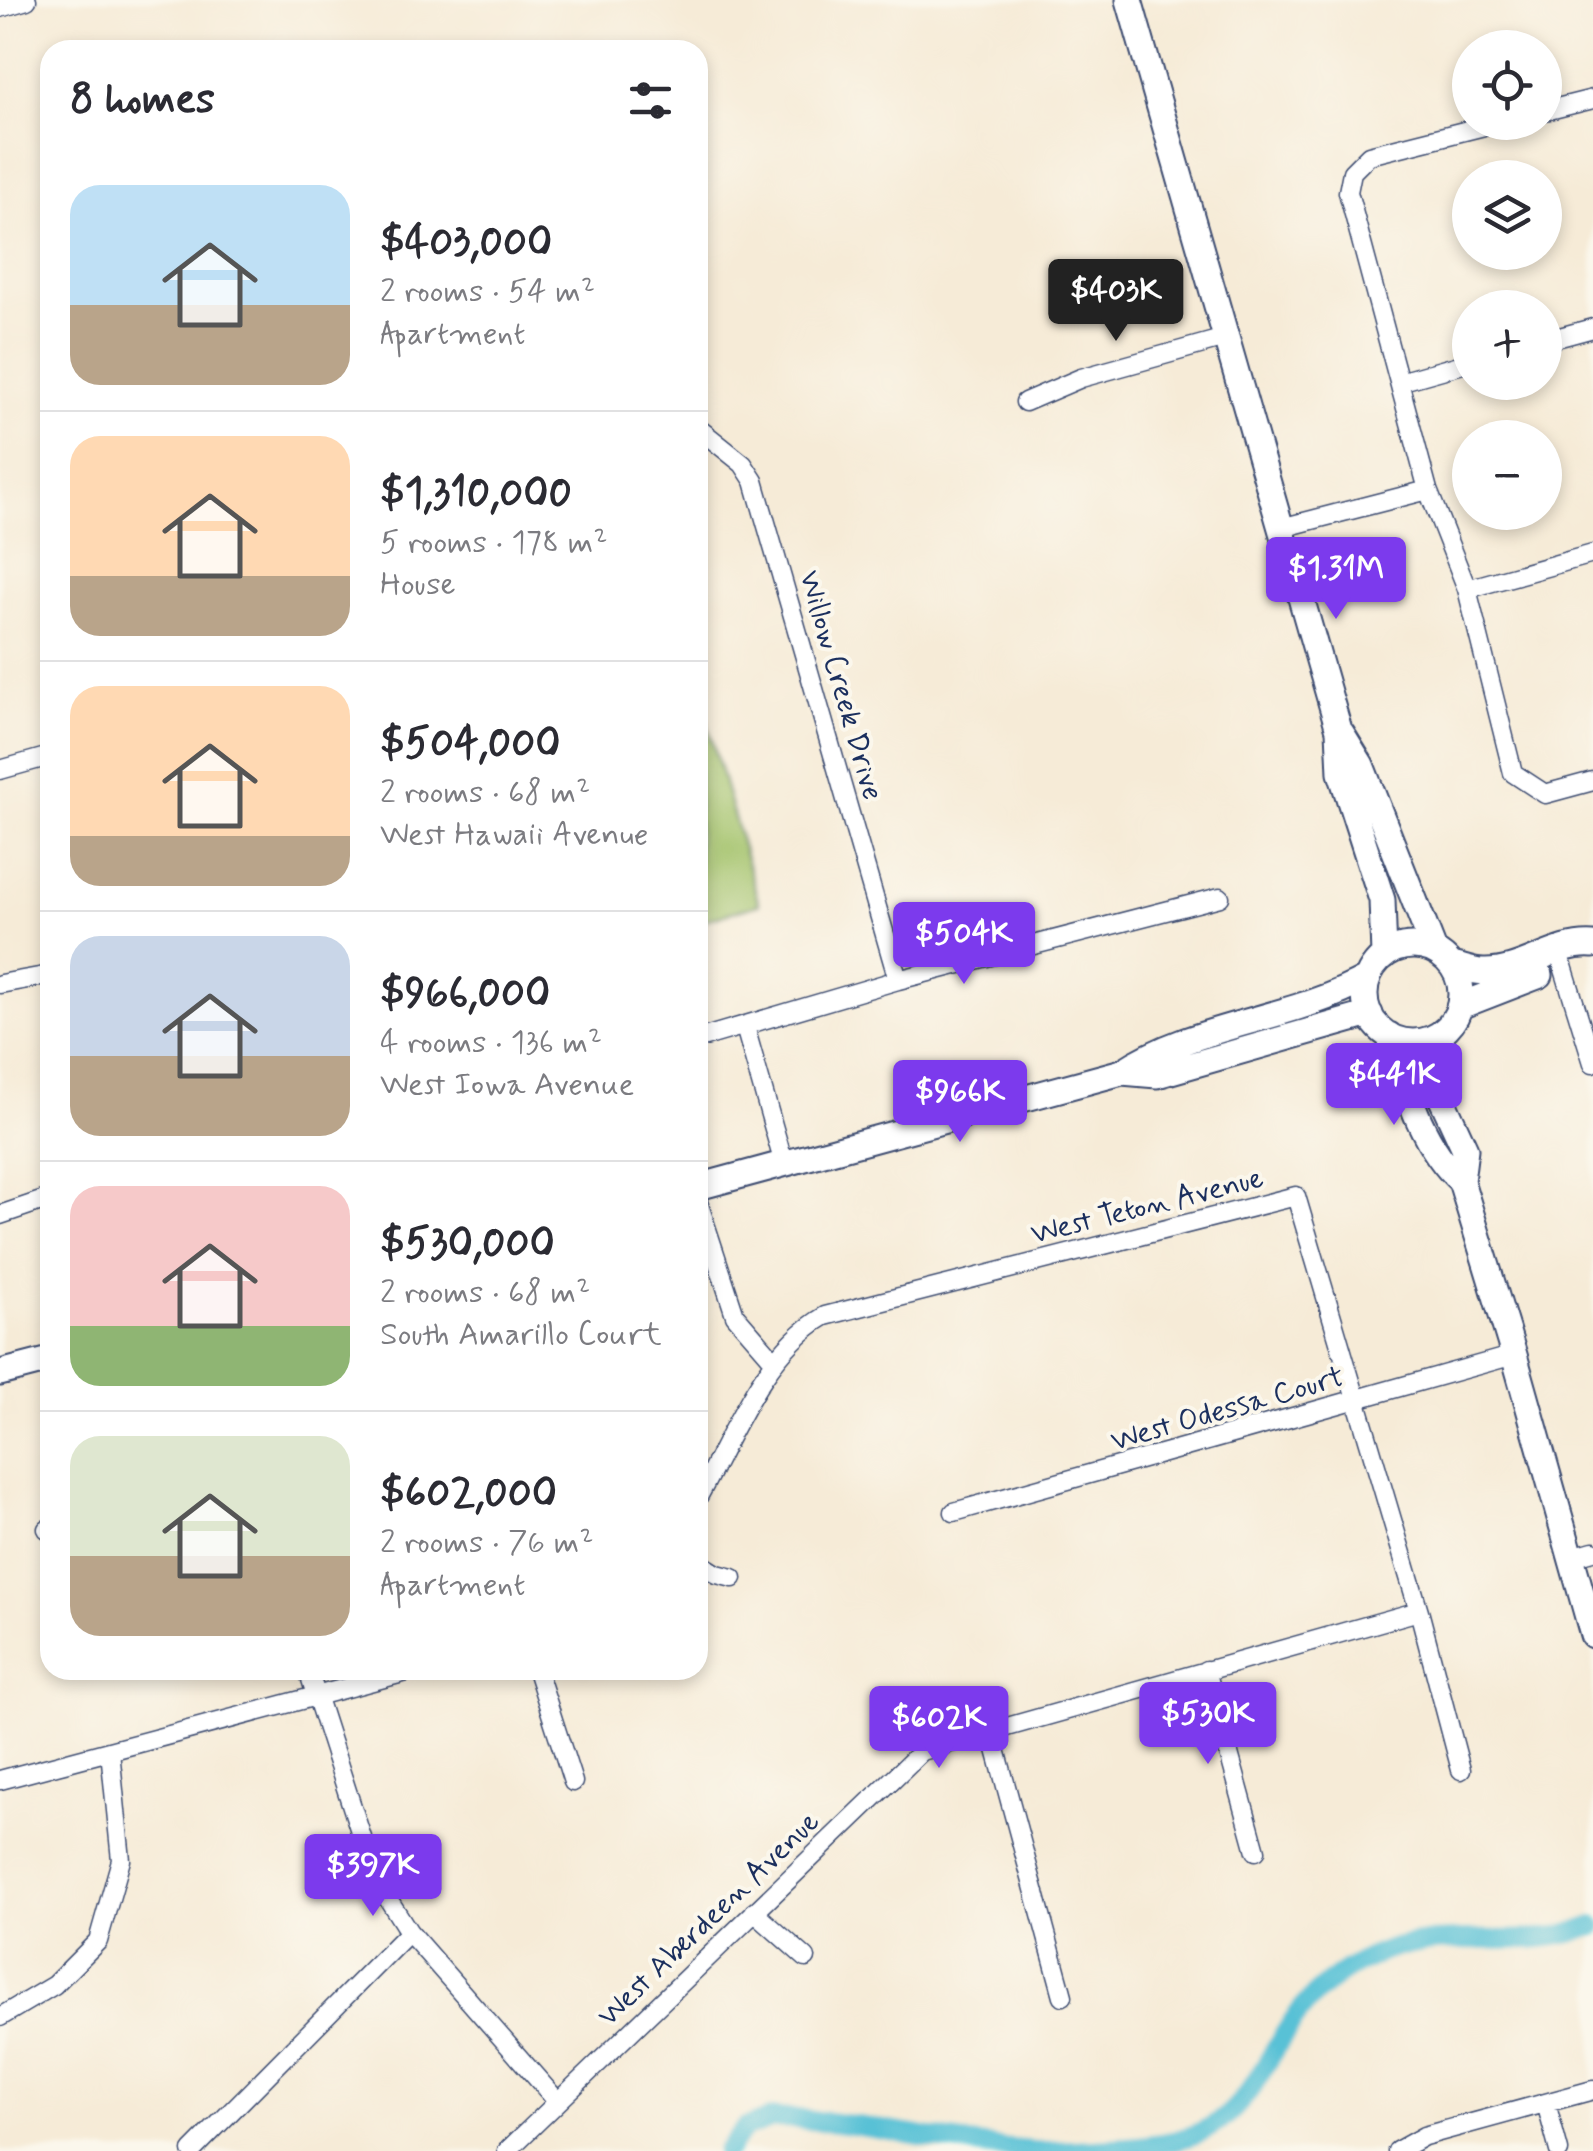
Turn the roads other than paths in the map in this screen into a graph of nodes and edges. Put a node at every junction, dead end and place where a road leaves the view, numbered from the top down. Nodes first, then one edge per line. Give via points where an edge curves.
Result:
1 (28, 0) edge
2 (1129, 0) edge
3 (0, 8) edge
4 (1593, 99) edge
5 (1562, 107) edge
6 (1452, 134) edge
7 (1593, 328) edge
8 (1562, 336) edge
9 (1225, 338) junction
10 (1452, 367) edge
11 (1399, 382) junction
12 (1025, 402) dead end
13 (708, 436) edge
14 (1428, 490) junction
15 (1281, 528) junction
16 (1593, 554) edge
17 (1467, 589) junction
18 (1339, 730) junction
19 (40, 759) edge
20 (0, 770) edge
21 (1593, 781) edge
22 (1220, 896) dead end
23 (1593, 947) edge
24 (1384, 956) junction
25 (1443, 958) junction
26 (1563, 966) junction
27 (40, 977) edge
28 (1368, 978) junction
29 (898, 980) junction
30 (0, 984) edge
31 (1460, 1006) junction
32 (1370, 1014) junction
33 (745, 1027) junction
34 (1442, 1033) junction
35 (1389, 1035) junction
36 (708, 1036) edge
37 (1593, 1063) edge
38 (1122, 1072) junction
39 (784, 1164) junction
40 (1461, 1181) junction
41 (708, 1184) edge
42 (40, 1202) edge
43 (0, 1215) edge
44 (708, 1233) edge
45 (1514, 1354) junction
46 (774, 1360) junction
47 (40, 1363) edge
48 (0, 1374) edge
49 (1357, 1400) junction
50 (708, 1479) edge
51 (954, 1512) dead end
52 (1583, 1554) edge
53 (708, 1569) edge
54 (733, 1578) dead end
55 (1418, 1612) junction
56 (1593, 1636) edge
57 (1206, 1670) junction
58 (311, 1680) edge
59 (378, 1680) edge
60 (540, 1680) edge
61 (316, 1697) junction
62 (991, 1731) junction
63 (110, 1750) junction
64 (1461, 1770) dead end
65 (0, 1780) edge
66 (573, 1782) dead end
67 (1256, 1851) dead end
68 (754, 1912) junction
69 (409, 1932) junction
70 (806, 1958) dead end
71 (1064, 1996) dead end
72 (0, 2017) edge
73 (1593, 2090) edge
74 (557, 2101) junction
75 (1546, 2103) junction
76 (192, 2151) edge
77 (508, 2151) edge
78 (1397, 2151) edge
79 (1558, 2151) edge

1 - 3 street
2 - 9 main road
4 - 5 street
6 - 11 street via 1369,155 1352,172 1348,192
7 - 8 street
9 - 12 street via 1081,378
9 - 15 main road
10 - 11 street
11 - 14 street
13 - 29 street, Willow Creek Drive via 754,481
14 - 15 street
14 - 17 street
15 - 18 main road
16 - 17 street
17 - 21 street via 1513,773 1545,794
18 - 24 main road via 1341,773 1382,900
18 - 25 main road via 1361,765
19 - 20 street
22 - 29 street
23 - 25 main road via 1576,944 1512,969 1483,972
23 - 26 main road
24 - 25 main road via 1418,946
24 - 28 main road
25 - 31 main road via 1462,989
26 - 31 main road
26 - 37 street
27 - 30 street
28 - 32 main road
28 - 38 main road via 1328,998 1152,1052
29 - 33 street
31 - 34 main road
32 - 35 main road
32 - 38 main road via 1157,1074
33 - 36 street
33 - 39 street
34 - 35 main road via 1412,1043
34 - 40 main road via 1437,1072 1440,1095 1465,1149
35 - 40 main road via 1441,1163
38 - 39 main road
39 - 41 main road
40 - 45 main road
42 - 43 street
44 - 46 street via 735,1315
45 - 49 street, West Odessa Court
45 - 52 main road
46 - 49 street, West Teton Avenue via 825,1316 1296,1196
46 - 50 street, West Teton Avenue
47 - 48 main road
49 - 51 street, West Odessa Court
49 - 55 street, West Teton Avenue
52 - 56 main road
53 - 54 street
55 - 57 street, West Aberdeen Avenue
55 - 64 street, West Teton Avenue
57 - 62 street, West Aberdeen Avenue
57 - 67 street
58 - 61 street
59 - 61 street
60 - 66 street
61 - 63 street
61 - 69 street via 375,1878
62 - 68 street, West Aberdeen Avenue via 922,1751
62 - 71 street
63 - 65 street
63 - 72 street via 121,1860 98,1941 54,1986
68 - 70 street
68 - 74 street, West Aberdeen Avenue
69 - 74 street
69 - 76 street
73 - 75 street
74 - 77 street, West Aberdeen Avenue
75 - 78 street via 1424,2136
75 - 79 street

